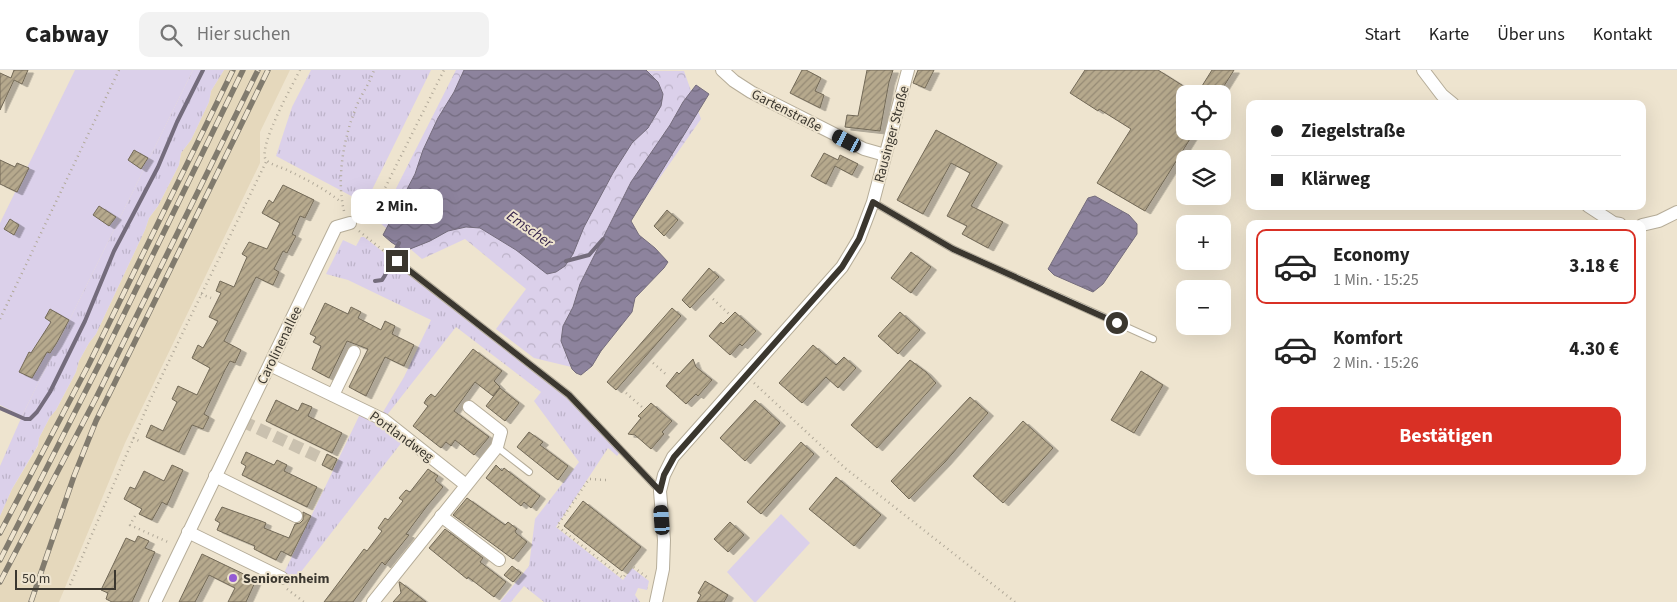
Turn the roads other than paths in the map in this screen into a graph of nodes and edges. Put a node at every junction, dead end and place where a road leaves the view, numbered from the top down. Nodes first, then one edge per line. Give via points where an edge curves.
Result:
1 (722, 70) edge
2 (908, 70) edge
3 (1423, 70) edge
4 (1448, 100) edge
5 (885, 155) junction
6 (873, 202) junction
7 (1594, 210) edge
8 (1677, 212) edge
9 (1609, 220) edge
10 (350, 223) road end
11 (1646, 224) edge
12 (397, 261) dead end
13 (1153, 339) dead end
14 (354, 352) dead end
15 (270, 365) junction
16 (333, 394) junction
17 (469, 407) dead end
18 (497, 447) junction
19 (529, 472) dead end
20 (216, 476) junction
21 (466, 485) junction
22 (660, 491) junction
23 (296, 516) dead end
24 (441, 516) junction
25 (188, 532) junction
26 (499, 560) dead end
27 (282, 578) road end
28 (155, 602) edge
29 (374, 602) edge
30 (656, 602) edge

1 - 5 street, Gartenstraße via 751,92 864,149
2 - 5 street, Rausinger Straße
3 - 4 street
5 - 6 street, Rausinger Straße
6 - 13 lane via 953,249
6 - 22 street, Rausinger Straße via 859,239 842,267 674,457
7 - 9 street
8 - 11 street via 1659,222
10 - 15 street, Carolinenallee via 336,227
12 - 22 lane via 569,395
14 - 16 street
15 - 16 street, Portlandweg
15 - 20 street, Carolinenallee
16 - 21 street, Portlandweg via 384,420
17 - 18 street via 502,432
18 - 19 lane
18 - 21 street
20 - 23 street
20 - 25 street, Carolinenallee
21 - 24 street
22 - 30 street, Rausinger Straße via 664,569
24 - 26 street
24 - 29 street
25 - 27 street
25 - 28 street, Carolinenallee

